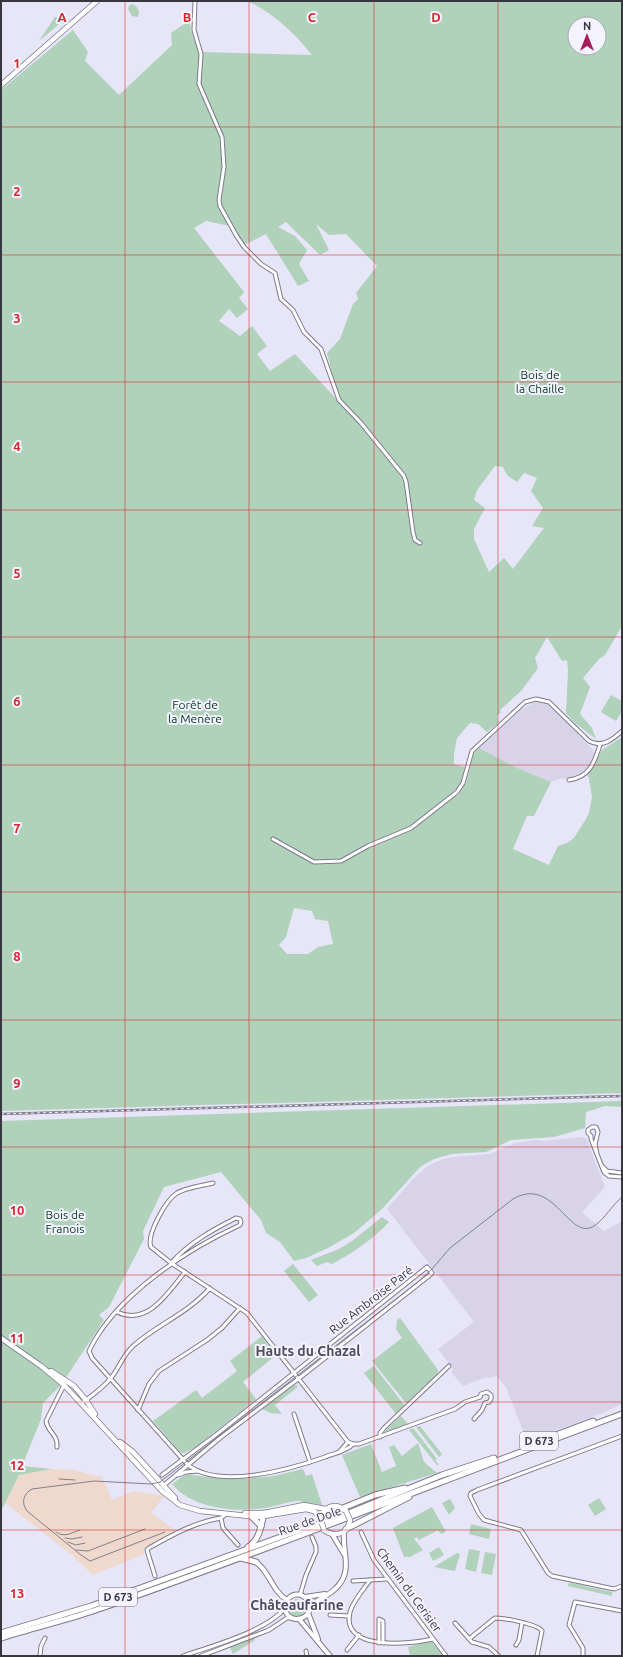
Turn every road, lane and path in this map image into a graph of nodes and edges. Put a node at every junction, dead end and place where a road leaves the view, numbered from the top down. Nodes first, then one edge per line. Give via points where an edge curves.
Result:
1 (98, 1) edge
2 (195, 1) edge
3 (1, 85) edge
4 (420, 544) dead end
5 (622, 731) edge
6 (600, 745) junction
7 (569, 780) dead end
8 (273, 838) dead end
9 (591, 1136) junction
10 (596, 1136) junction
11 (597, 1154) junction
12 (600, 1163) junction
13 (622, 1173) edge
14 (622, 1177) edge
15 (213, 1183) dead end
16 (171, 1263) junction
17 (185, 1272) junction
18 (210, 1288) junction
19 (240, 1308) junction
20 (117, 1312) junction
21 (1, 1338) edge
22 (449, 1366) dead end
23 (293, 1372) junction
24 (111, 1379) junction
25 (298, 1379) junction
26 (66, 1383) junction
27 (480, 1397) junction
28 (86, 1403) junction
29 (485, 1403) junction
30 (138, 1410) junction
31 (622, 1410) edge
32 (294, 1414) dead end
33 (622, 1414) edge
34 (474, 1419) dead end
35 (622, 1436) edge
36 (380, 1437) junction
37 (348, 1442) junction
38 (353, 1444) junction
39 (57, 1447) dead end
40 (339, 1451) junction
41 (182, 1458) junction
42 (310, 1462) junction
43 (187, 1464) junction
44 (198, 1471) junction
45 (173, 1477) junction
46 (160, 1478) junction
47 (163, 1486) junction
48 (414, 1486) junction
49 (424, 1487) junction
50 (326, 1509) junction
51 (345, 1510) junction
52 (226, 1513) junction
53 (264, 1515) junction
54 (252, 1517) junction
55 (221, 1518) junction
56 (321, 1519) junction
57 (261, 1526) junction
58 (345, 1531) junction
59 (361, 1532) dead end
60 (332, 1534) junction
61 (312, 1538) dead end
62 (238, 1544) dead end
63 (233, 1555) junction
64 (240, 1557) junction
65 (346, 1558) junction
66 (256, 1562) joint
67 (156, 1576) dead end
68 (387, 1579) junction
69 (370, 1580) junction
70 (354, 1581) dead end
71 (622, 1586) edge
72 (329, 1593) junction
73 (300, 1595) junction
74 (305, 1597) junction
75 (287, 1600) junction
76 (285, 1608) junction
77 (310, 1608) junction
78 (622, 1611) edge
79 (308, 1613) junction
80 (330, 1616) dead end
81 (349, 1616) junction
82 (292, 1618) junction
83 (299, 1619) junction
84 (455, 1623) dead end
85 (522, 1623) junction
86 (1, 1632) edge
87 (359, 1635) junction
88 (1, 1638) edge
89 (46, 1638) dead end
90 (433, 1639) junction
91 (469, 1639) junction
92 (379, 1643) junction
93 (383, 1643) junction
94 (321, 1645) junction
95 (516, 1645) dead end
96 (347, 1650) dead end
97 (306, 1651) dead end
98 (40, 1656) edge
99 (183, 1656) edge
100 (201, 1656) edge
101 (307, 1656) edge
102 (330, 1656) edge
103 (446, 1656) edge
104 (499, 1656) edge
105 (537, 1656) edge
106 (583, 1656) edge

1 - 3 main road
2 - 4 street via 194,30 201,54 199,84 222,137 224,167 220,206 244,247 275,273 281,299 293,310 304,332 321,349 339,400 404,476 413,532 415,540
5 - 6 street via 612,740
6 - 7 street via 585,775
6 - 8 street via 589,741 549,702 536,699 524,702 472,751 463,782 457,792 411,828 368,846 341,861 314,862
9 - 10 street
9 - 10 street via 588,1131 592,1127 598,1130
9 - 11 street
10 - 11 street
11 - 12 street
12 - 13 street via 607,1171
12 - 14 street via 606,1174
15 - 16 street via 179,1192 165,1206 149,1242 152,1250
16 - 16 street via 240,1225 240,1219 236,1218 212,1230 195,1241
16 - 17 street
16 - 20 street via 140,1288
17 - 18 street
17 - 20 street via 168,1295 153,1307 136,1315
18 - 19 street
18 - 24 street via 188,1309 130,1349 120,1361
19 - 23 street via 247,1313
19 - 30 street via 207,1340 159,1371 149,1384
20 - 24 street via 100,1333 89,1354
21 - 26 main road
22 - 36 street via 384,1428
23 - 25 street
23 - 25 street, Rue Ambroise Paré via 427,1267 431,1270 430,1275
23 - 41 street, Rue Ambroise Paré via 196,1450
24 - 28 street
24 - 30 street
25 - 37 street
25 - 43 street, Rue Ambroise Paré
26 - 28 main road
26 - 39 street via 46,1422 57,1438
27 - 29 street
27 - 29 street via 485,1392 490,1394 491,1401
27 - 36 street
28 - 46 main road via 122,1443
28 - 52 main road via 172,1500 180,1506 194,1510
29 - 34 street
30 - 41 street
31 - 48 main road, Rue de Dole / D 673
32 - 42 street
33 - 49 main road, Rue de Dole / D 673
35 - 71 street via 477,1490 470,1495 470,1500 484,1520 521,1530 552,1576 614,1589
36 - 38 street
37 - 38 street
37 - 40 street
38 - 40 street
40 - 42 street
41 - 43 street
41 - 46 street, Rue Ambroise Paré
42 - 44 street via 289,1469 253,1475 218,1475
43 - 44 street
43 - 45 street, Rue Ambroise Paré
44 - 45 street
45 - 47 street, Rue Ambroise Paré
46 - 47 main road
47 - 52 main road via 187,1506
48 - 51 main road via 375,1495
48 - 63 main road, Rue de Dole / D 673 via 339,1517
49 - 58 main road
49 - 64 main road, Rue de Dole / D 673 via 341,1521
50 - 51 main road via 334,1506
50 - 53 main road via 304,1505
50 - 56 main road
51 - 58 main road, bridge via 350,1520
52 - 53 main road
52 - 54 main road
52 - 55 street
53 - 54 main road
53 - 56 main road via 306,1509 314,1511
53 - 57 main road
54 - 57 main road
55 - 62 street via 223,1528
55 - 67 street via 208,1520 178,1532 149,1548 147,1555
56 - 60 main road, bridge via 324,1530
57 - 63 main road via 253,1543
58 - 60 main road
58 - 65 street
59 - 68 street, Chemin du Cerisier via 374,1560
60 - 65 street
61 - 73 street via 316,1552
63 - 86 main road, Rue de Dole / D 673 via 79,1610
64 - 66 main road
64 - 88 main road, Rue de Dole / D 673 via 86,1613
65 - 72 street via 343,1579 339,1586
66 - 75 street via 262,1567 277,1593
68 - 69 street
68 - 90 street, Chemin du Cerisier
69 - 70 street
69 - 81 street
72 - 74 street
72 - 77 street
73 - 74 street
73 - 75 street via 293,1595
74 - 77 street
75 - 76 street
76 - 82 street
76 - 99 street via 262,1626
77 - 79 street
78 - 106 street via 575,1602 570,1629 581,1643
79 - 83 street
79 - 94 street
80 - 81 street
81 - 87 street via 351,1625
82 - 83 street
82 - 100 street via 287,1618 269,1630
83 - 94 street
84 - 91 street
85 - 91 street via 495,1618
85 - 95 street
85 - 105 street via 542,1631
87 - 92 street via 366,1640
87 - 96 street
89 - 98 street via 41,1646
90 - 93 street via 413,1644
90 - 103 street, Chemin du Cerisier
91 - 104 street via 476,1644 489,1647
92 - 93 street
92 - 93 street via 379,1619 383,1621
94 - 102 street
97 - 101 street

